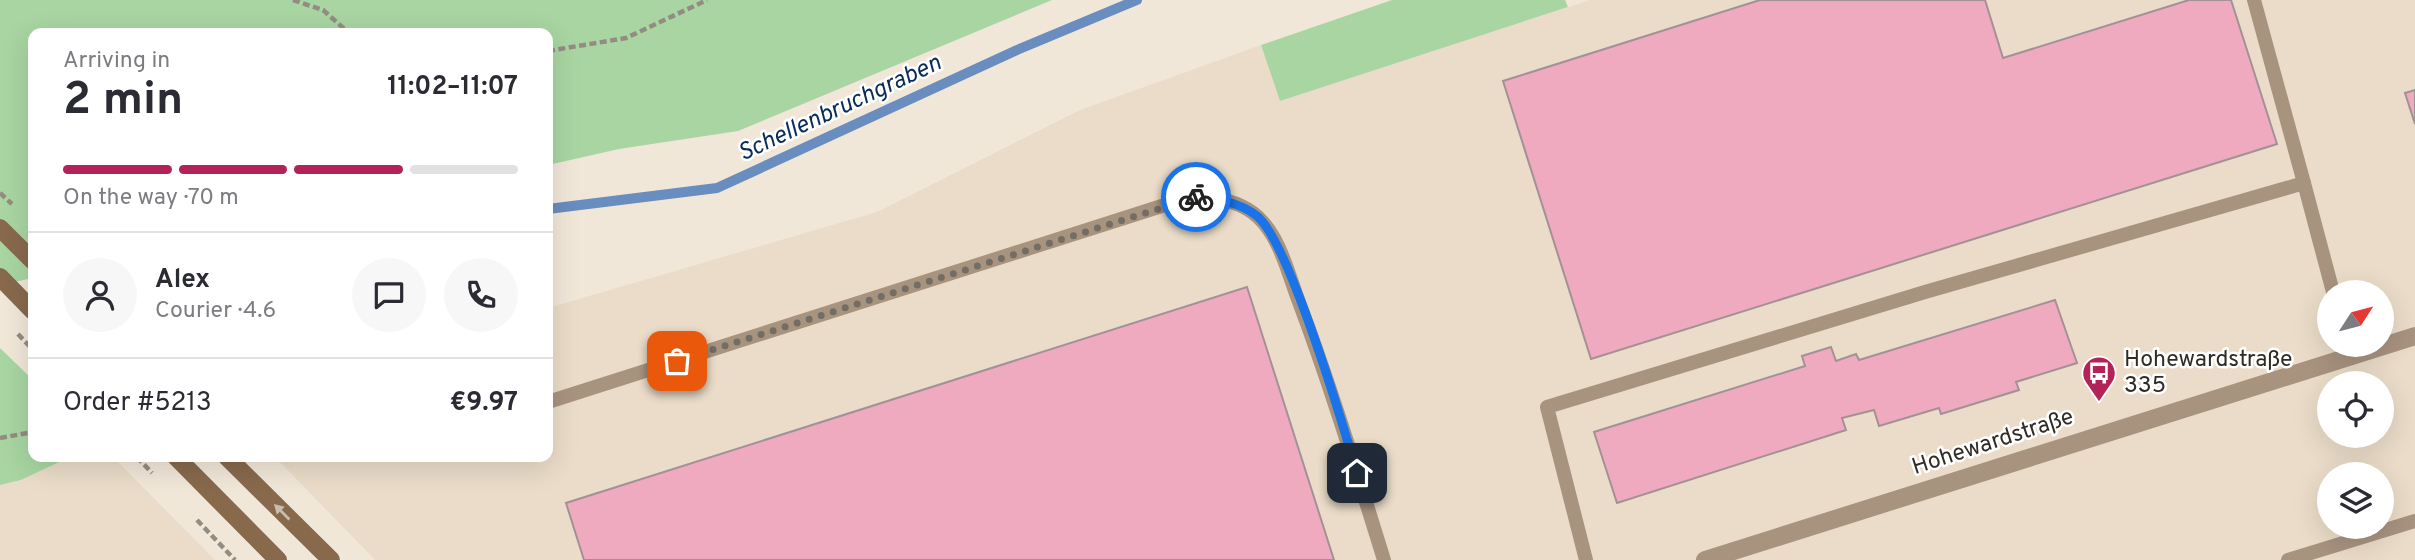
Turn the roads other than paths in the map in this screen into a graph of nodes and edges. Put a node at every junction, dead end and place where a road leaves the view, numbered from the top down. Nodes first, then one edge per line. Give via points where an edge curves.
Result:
1 (2254, 0) edge
2 (2304, 183) junction
3 (0, 228) edge
4 (28, 256) edge
5 (0, 277) edge
6 (2330, 280) edge
7 (28, 306) edge
8 (2415, 336) edge
9 (2394, 341) edge
10 (2330, 357) edge
11 (553, 400) edge
12 (181, 462) edge
13 (232, 462) edge
14 (2415, 521) edge
15 (278, 560) edge
16 (331, 560) edge
17 (1384, 560) edge
18 (1586, 560) edge
19 (1705, 560) edge
20 (2288, 560) edge

1 - 2 lane
2 - 6 lane
2 - 18 lane via 1547,407
3 - 4 main road
5 - 7 main road
8 - 9 street, Hohewardstraße
10 - 19 street, Hohewardstraße
11 - 17 lane via 1168,204 1195,197 1224,200 1256,216 1275,237 1325,372
12 - 15 main road
16 -> 13 main road
14 - 20 lane

